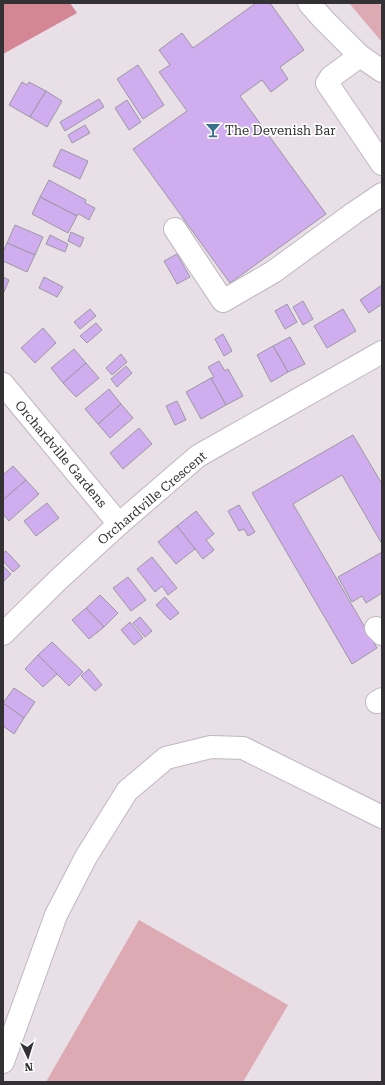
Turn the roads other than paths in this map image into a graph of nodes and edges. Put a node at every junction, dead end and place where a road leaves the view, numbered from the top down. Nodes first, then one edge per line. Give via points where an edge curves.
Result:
1 (309, 3) edge
2 (360, 56) junction
3 (382, 71) edge
4 (382, 164) edge
5 (382, 194) edge
6 (175, 229) dead end
7 (382, 352) edge
8 (3, 384) edge
9 (119, 524) junction
10 (3, 634) edge
11 (382, 817) edge
12 (3, 1062) edge

1 - 2 street
2 - 3 street
2 - 4 street via 331,77 327,83
5 - 6 street via 273,272 223,301
7 - 9 street, Orchardville Crescent via 198,456
8 - 9 street, Orchardville Gardens
9 - 10 street, Orchardville Crescent
11 - 12 street via 243,748 211,747 166,758 127,791 86,857 56,915

